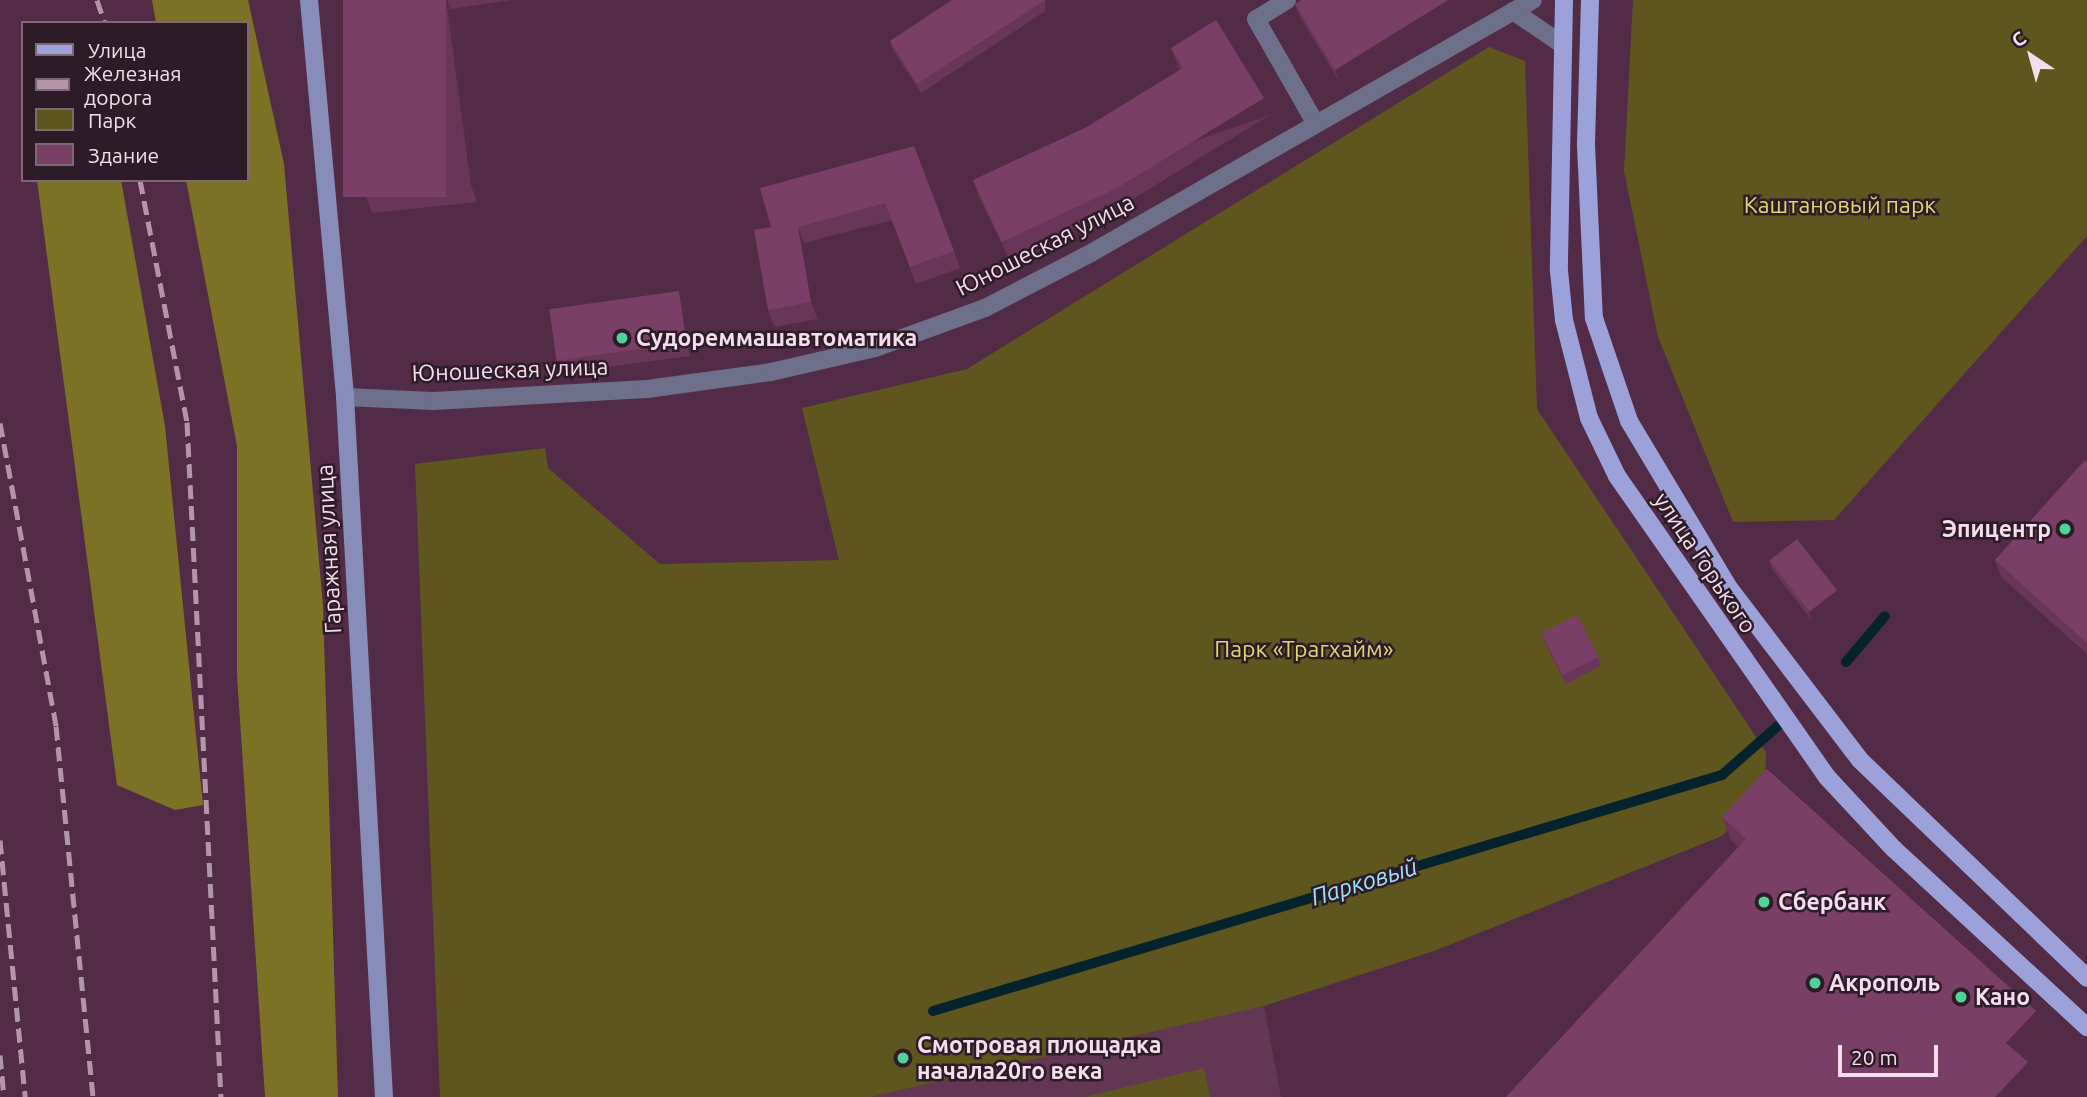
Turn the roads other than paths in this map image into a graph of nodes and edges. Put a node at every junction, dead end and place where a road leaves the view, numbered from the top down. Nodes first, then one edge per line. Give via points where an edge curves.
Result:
1 (309, 0) edge
2 (1287, 0) edge
3 (1532, 0) edge
4 (1564, 0) edge
5 (1590, 0) edge
6 (1513, 11) junction
7 (1563, 45) junction
8 (1316, 124) junction
9 (345, 397) junction
10 (2087, 978) edge
11 (2087, 1027) edge
12 (384, 1097) edge

1 - 9 main road, Гаражная улица
2 - 8 street via 1256,19
3 - 6 street, Юношеская улица
4 - 7 main road, улица Горького
5 - 10 main road, улица Горького via 1586,145 1594,318 1629,421 1729,588 1860,760
6 - 7 street
6 - 8 street, Юношеская улица
7 - 11 main road, улица Горького via 1564,320 1589,418 1617,476 1827,778 1894,849
8 - 9 street, Юношеская улица via 985,308 875,348 771,372 647,388 433,401
9 - 12 main road, Гаражная улица

